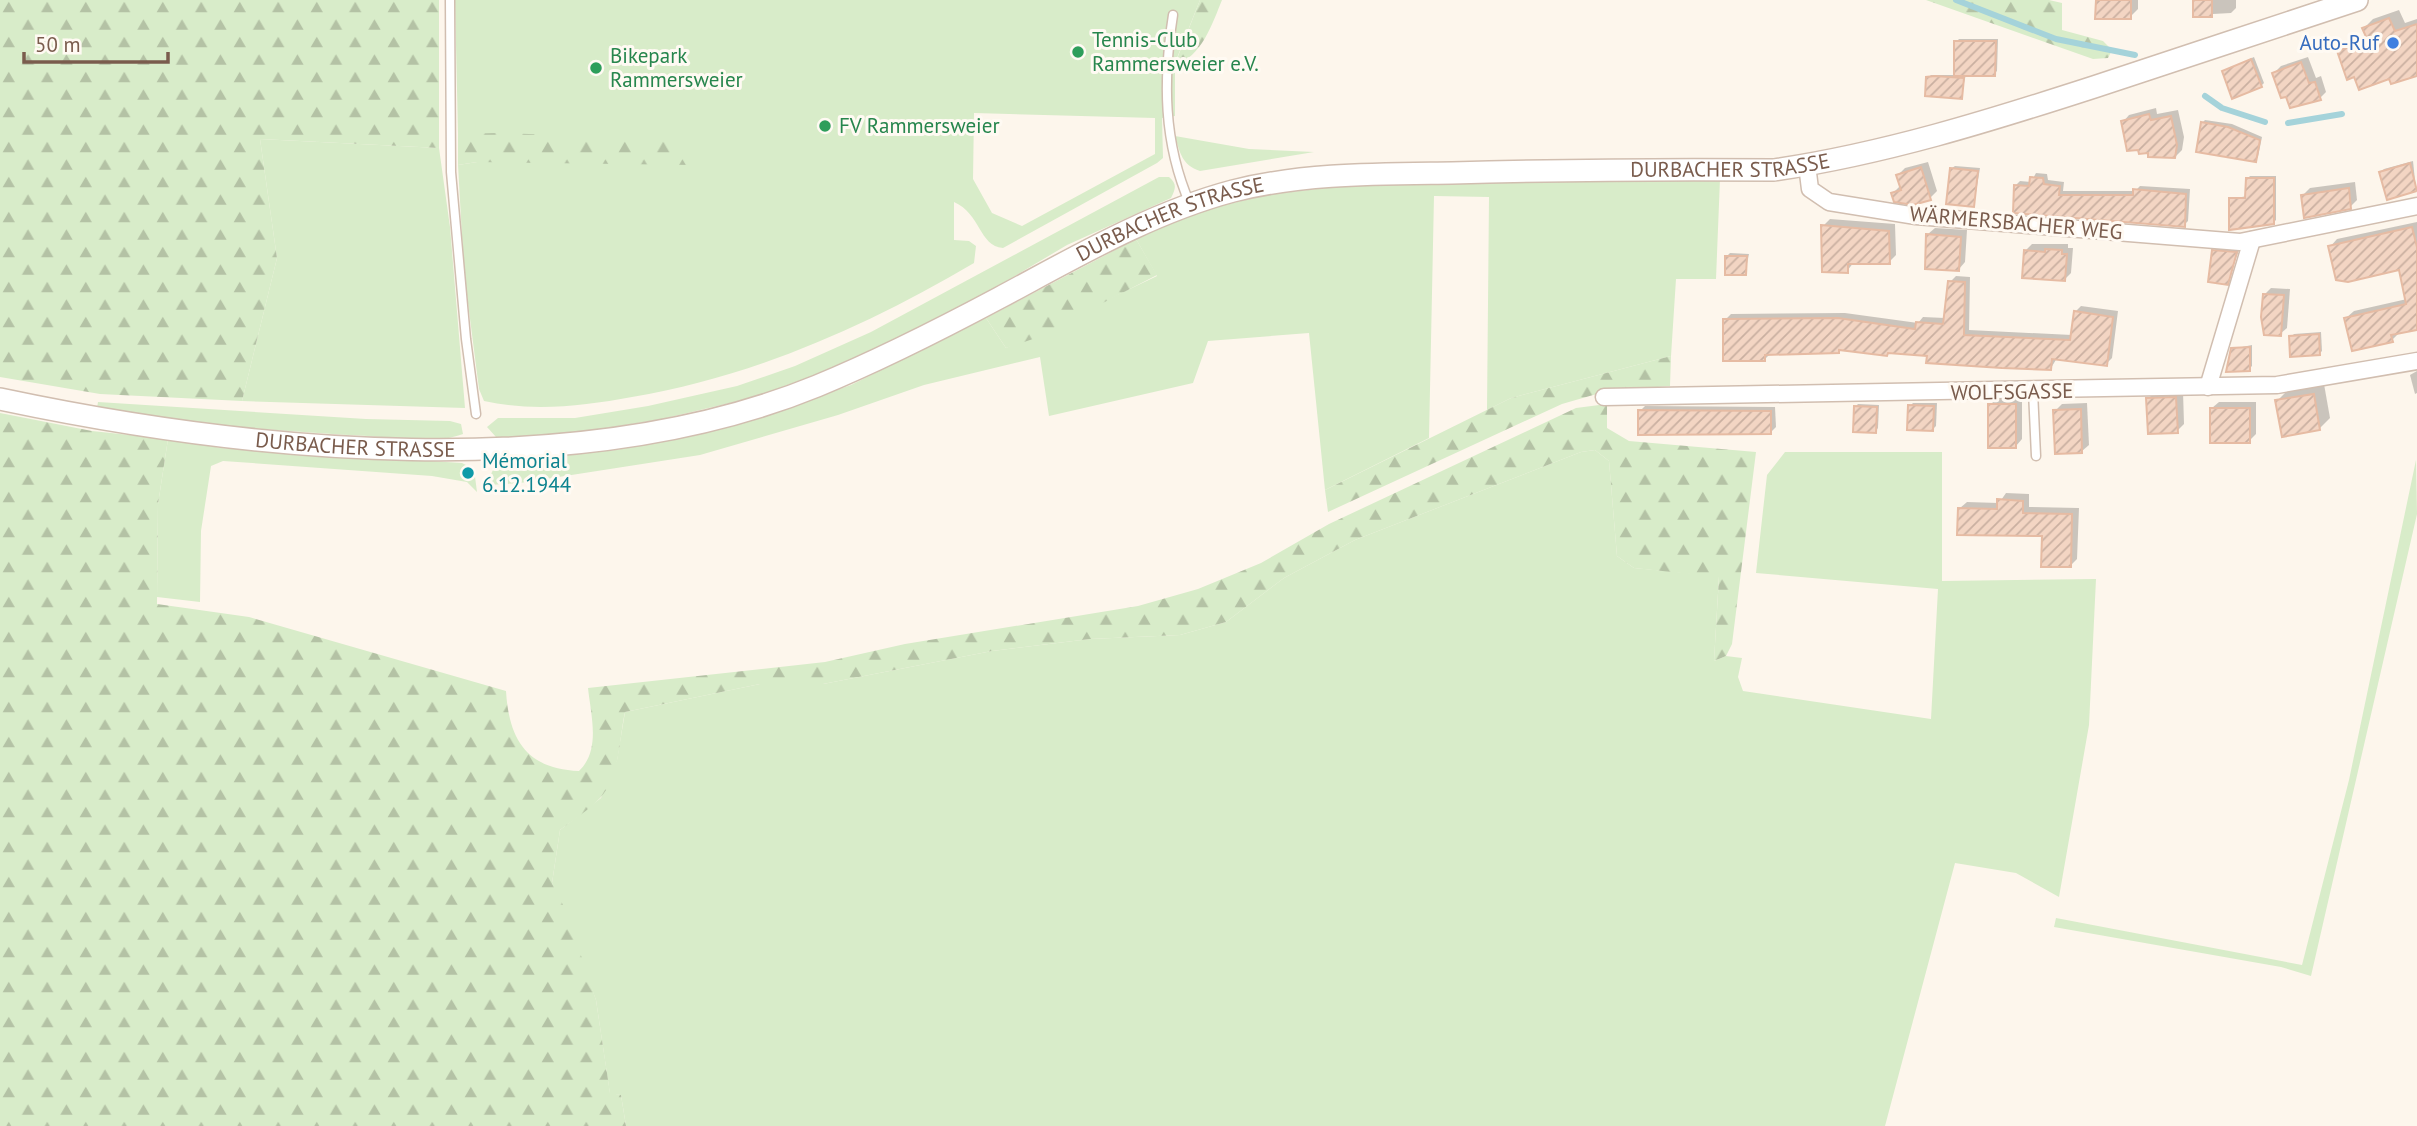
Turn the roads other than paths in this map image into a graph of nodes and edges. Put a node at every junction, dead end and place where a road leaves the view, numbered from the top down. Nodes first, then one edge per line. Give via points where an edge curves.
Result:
1 (450, 0) edge
2 (2357, 0) edge
3 (2328, 5) edge
4 (1173, 15) dead end
5 (1807, 165) junction
6 (1190, 204) junction
7 (2417, 206) edge
8 (2252, 240) junction
9 (2417, 361) edge
10 (2208, 387) junction
11 (2033, 391) junction
12 (1604, 397) dead end
13 (0, 399) edge
14 (476, 414) dead end
15 (2036, 456) dead end

1 - 14 lane via 451,172
2 - 3 street, DURBACHER STRASSE
3 - 5 street, DURBACHER STRASSE via 2007,115
4 - 6 lane via 1166,103 1175,167
5 - 6 street, DURBACHER STRASSE via 1774,170 1516,171 1286,180
5 - 8 street, WÄRMERSBACHER WEG via 1810,189 1829,202 1916,216
6 - 13 street, DURBACHER STRASSE via 1092,247 905,348 812,388 718,418 626,437 479,450 353,447 213,436
7 - 8 street, WÄRMERSBACHER WEG
8 - 10 street
9 - 10 street, WOLFSGASSE via 2277,386
10 - 11 street, WOLFSGASSE
11 - 12 street, WOLFSGASSE
11 - 15 lane

